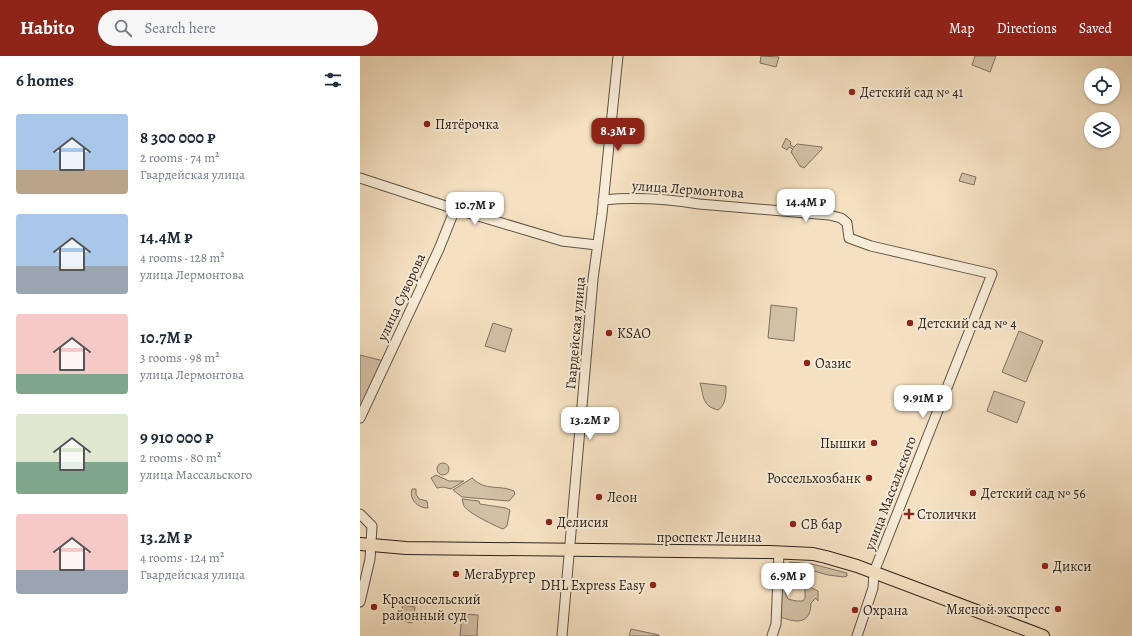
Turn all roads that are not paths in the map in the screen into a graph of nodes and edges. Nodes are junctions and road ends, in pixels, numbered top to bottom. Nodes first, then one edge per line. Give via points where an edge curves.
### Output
1 (618, 56) edge
2 (360, 178) edge
3 (603, 200) junction
4 (455, 209) junction
5 (597, 244) junction
6 (992, 274) joint
7 (360, 418) edge
8 (360, 514) edge
9 (366, 545) edge
10 (570, 551) junction
11 (779, 553) junction
12 (874, 572) junction
13 (360, 602) edge
14 (562, 636) edge
15 (772, 636) edge
16 (856, 636) edge
17 (1043, 636) edge

1 - 3 street, Гвардейская улица
2 - 4 street
3 - 5 street, Гвардейская улица
3 - 6 street, улица Лермонтова via 626,198 679,201 829,215 841,218 847,223 849,238 871,246
4 - 5 street via 562,241
4 - 7 street, улица Суворова
5 - 10 street, Гвардейская улица
6 - 12 street, улица Массальского
8 - 9 street via 372,526
9 - 10 main road, проспект Ленина
9 - 13 street via 369,564
10 - 11 main road, проспект Ленина
10 - 14 street, Гвардейская улица
11 - 12 main road, проспект Ленина via 812,554
11 - 15 street via 776,624
12 - 16 street, улица Массальского via 873,588
12 - 17 main road, проспект Ленина

